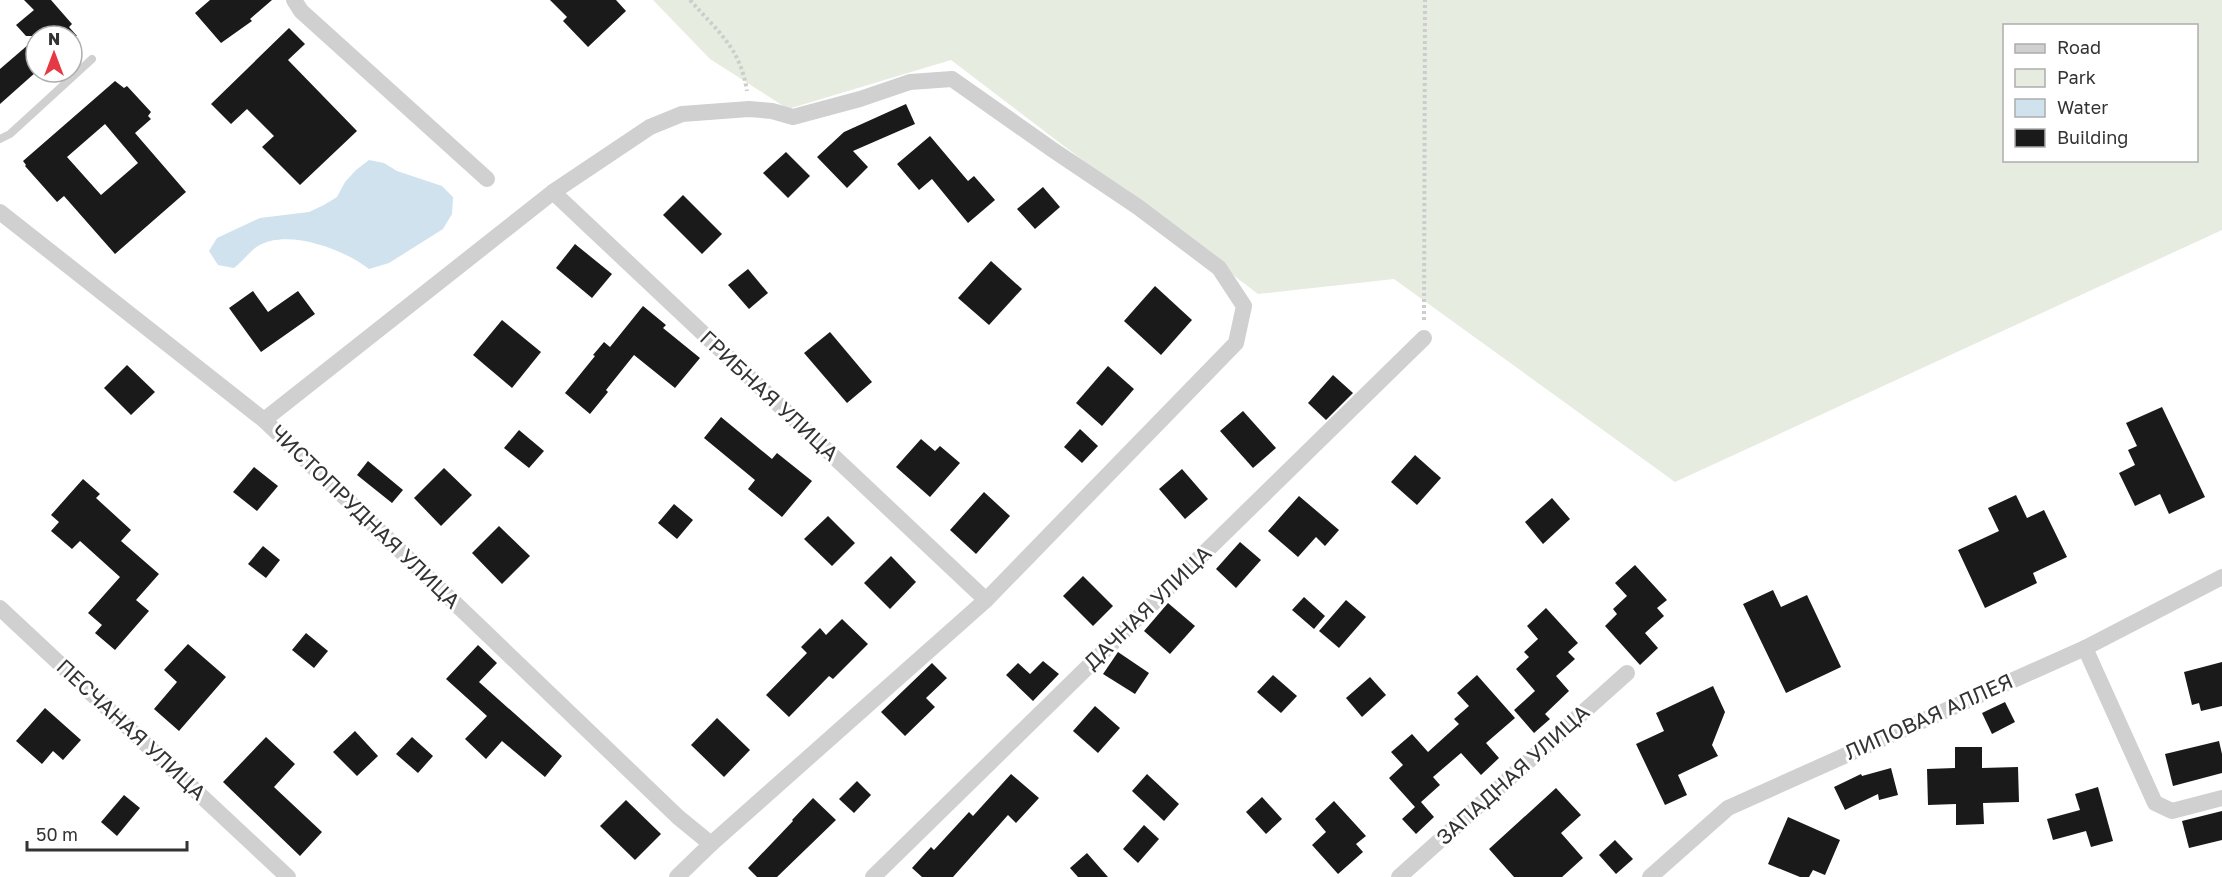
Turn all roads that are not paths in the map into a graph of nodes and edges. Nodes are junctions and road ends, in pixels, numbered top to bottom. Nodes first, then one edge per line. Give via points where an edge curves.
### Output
1 (294, 0) edge
2 (92, 59) dead end
3 (0, 139) edge
4 (487, 179) dead end
5 (552, 192) junction
6 (0, 212) edge
7 (1424, 338) road end
8 (264, 420) junction
9 (2222, 577) edge
10 (986, 600) junction
11 (0, 608) edge
12 (2085, 648) junction
13 (1628, 673) dead end
14 (2222, 798) edge
15 (711, 843) junction
16 (1657, 876) edge
17 (288, 877) edge
18 (677, 877) edge
19 (873, 877) edge
20 (1399, 877) edge

1 - 4 street via 301,11
2 - 3 lane
5 - 8 street
5 - 10 street, ГРИБНАЯ УЛИЦА
5 - 10 street via 650,127 682,114 749,109 793,117 910,82 952,80 1219,267 1244,306 1236,343
6 - 8 street, ЧИСТОПРУДНАЯ УЛИЦА
7 - 19 street, ДАЧНАЯ УЛИЦА
8 - 15 street, ЧИСТОПРУДНАЯ УЛИЦА via 678,817
9 - 12 street, ЛИПОВАЯ АЛЛЕЯ
10 - 15 street
11 - 17 street, ПЕСЧАНАЯ УЛИЦА
12 - 14 street via 2155,803 2172,811
12 - 16 street, ЛИПОВАЯ АЛЛЕЯ via 1728,808
13 - 20 street, ЗАПАДНАЯ УЛИЦА
15 - 18 street

